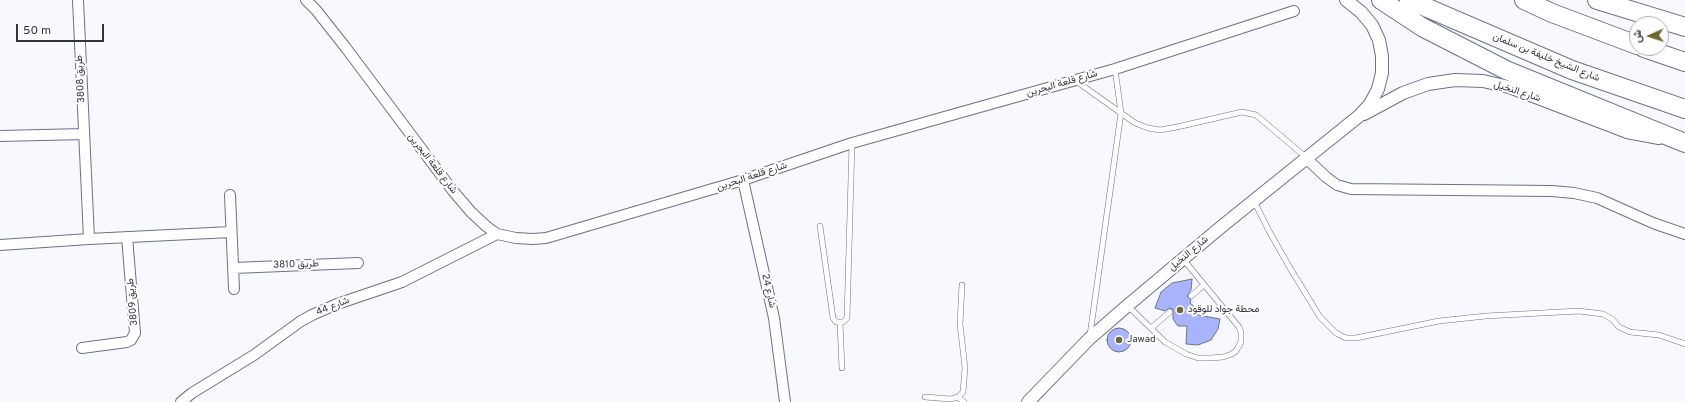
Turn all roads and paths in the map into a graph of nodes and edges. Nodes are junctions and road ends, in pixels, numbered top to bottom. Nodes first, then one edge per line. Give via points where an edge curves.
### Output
1 (78, 0) edge
2 (306, 0) edge
3 (1346, 0) edge
4 (1381, 0) edge
5 (1409, 0) edge
6 (1524, 0) edge
7 (1597, 0) edge
8 (1294, 11) dead end
9 (1685, 27) edge
10 (1629, 42) edge
11 (1667, 56) edge
12 (1685, 62) edge
13 (1115, 69) junction
14 (1075, 80) junction
15 (1685, 109) edge
16 (1121, 113) junction
17 (1359, 116) junction
18 (84, 134) junction
19 (0, 136) edge
20 (1681, 141) edge
21 (852, 143) junction
22 (1307, 159) junction
23 (743, 180) junction
24 (230, 195) dead end
25 (1254, 200) junction
26 (820, 226) dead end
27 (231, 232) junction
28 (497, 234) junction
29 (1685, 234) edge
30 (127, 237) junction
31 (89, 239) junction
32 (0, 245) edge
33 (1183, 259) junction
34 (358, 263) dead end
35 (233, 268) junction
36 (962, 285) dead end
37 (1204, 285) junction
38 (234, 289) dead end
39 (1191, 296) dead end
40 (1127, 306) junction
41 (1170, 312) dead end
42 (840, 323) junction
43 (1150, 328) junction
44 (1089, 339) junction
45 (1685, 344) edge
46 (82, 348) dead end
47 (842, 368) dead end
48 (926, 397) dead end
49 (958, 397) junction
50 (181, 402) edge
51 (785, 402) edge
52 (964, 402) edge
53 (1028, 402) edge

1 - 18 street, طريق 3808
2 - 28 street, شارع قلعة البحرين via 346,48 453,191
3 - 17 street, شارع النخيل via 1362,12 1372,25 1379,40 1382,56 1382,73 1378,89 1370,104
4 - 20 highway via 1422,27 1506,70
5 - 15 highway, شارع الشيخ خليفة بن سلمان via 1572,70
6 - 10 highway
7 - 9 highway
8 - 13 street, شارع قلعة البحرين
11 - 12 highway
13 - 14 street, شارع قلعة البحرين
13 - 16 lane
14 - 16 lane
14 - 21 street, شارع قلعة البحرين
16 - 22 lane via 1135,123 1160,130 1242,112 1256,115
16 - 44 lane
17 - 20 street, شارع النخيل via 1402,93 1428,84 1455,80 1483,81 1509,87 1627,132
17 - 22 street, شارع النخيل
18 - 19 street
18 - 31 street, طريق 3808
21 - 23 street, شارع قلعة البحرين
21 - 42 lane via 847,318
22 - 25 street, شارع النخيل
22 - 29 street via 1337,185 1350,189 1574,193 1606,202
23 - 28 street, شارع قلعة البحرين via 546,238
23 - 51 street, شارع 24 via 774,318
24 - 27 street
25 - 33 street, شارع النخيل
25 - 45 lane via 1269,231 1320,317 1336,333 1346,338 1470,317 1579,311 1603,314 1630,332 1659,335
26 - 42 lane via 833,318
27 - 30 street
27 - 35 street
28 - 50 street, شارع 44 via 402,282 312,315
30 - 31 street
30 - 46 street, طريق 3809 via 135,333 127,342
31 - 32 street
33 - 37 lane
33 - 40 street, شارع النخيل
34 - 35 street, طريق 3810
35 - 38 street
36 - 49 lane via 960,324 965,378 963,392
37 - 39 lane
37 - 43 lane via 1241,332 1241,342 1236,351 1223,358 1198,358 1165,342
40 - 43 lane
40 - 44 street, شارع النخيل
41 - 43 lane
42 - 47 lane
44 - 53 street, شارع النخيل
48 - 49 lane via 948,400
49 - 52 lane

